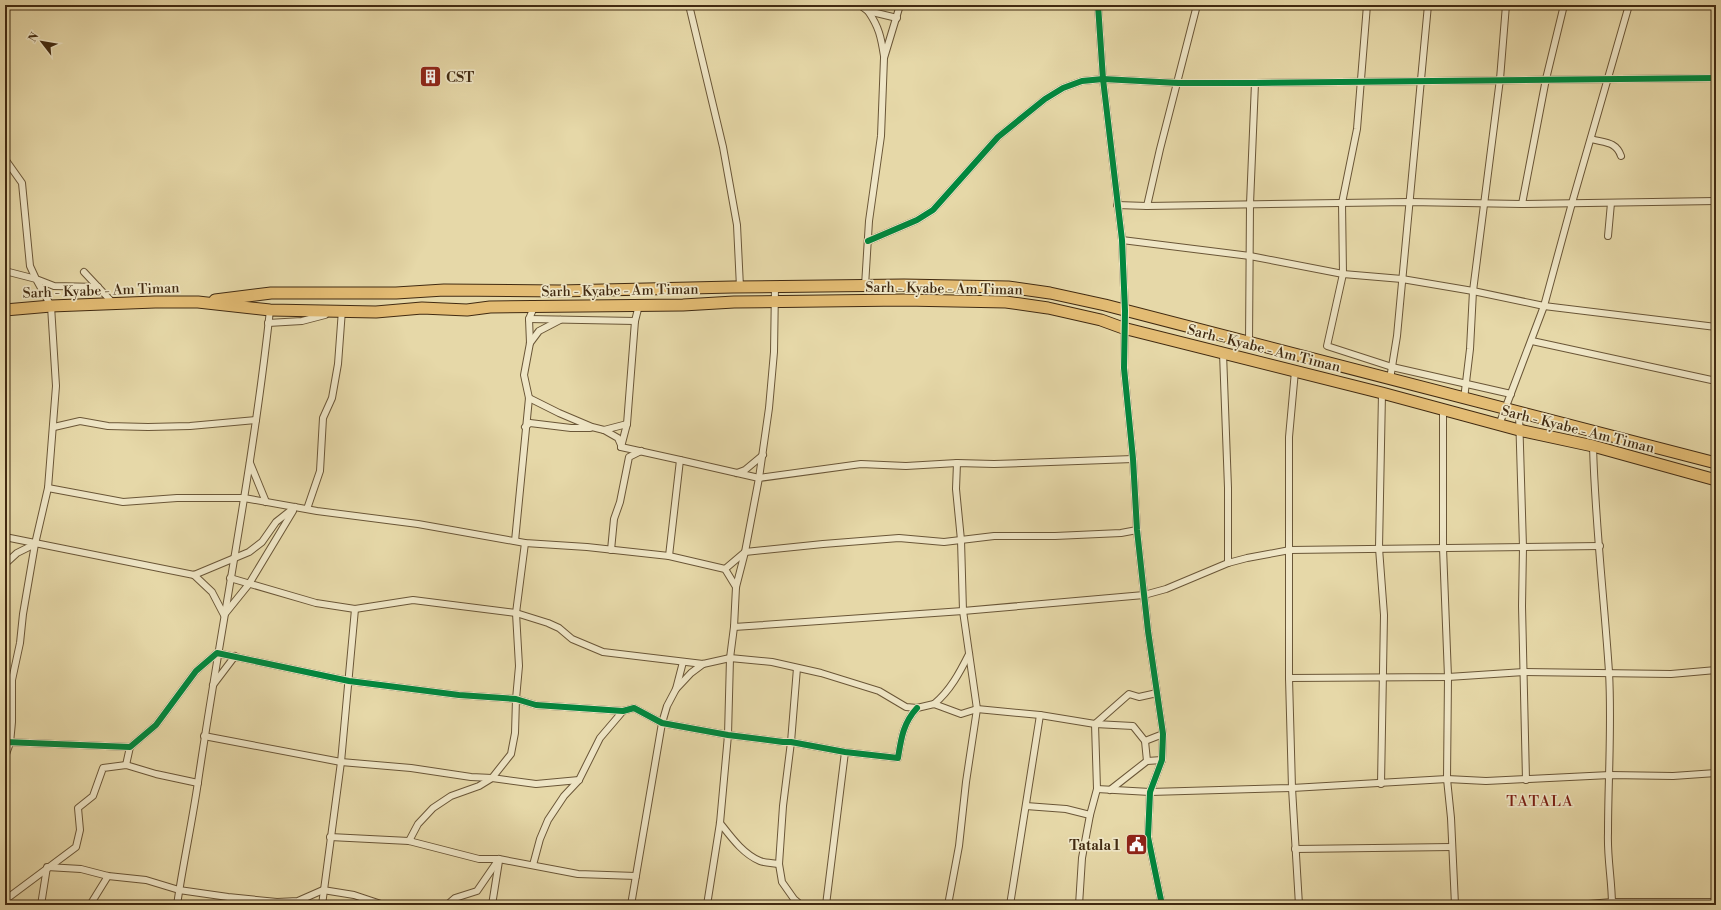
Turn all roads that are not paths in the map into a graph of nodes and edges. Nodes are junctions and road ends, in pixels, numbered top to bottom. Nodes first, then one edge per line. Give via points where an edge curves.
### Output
1 (689, 5) edge
2 (860, 5) edge
3 (900, 5) edge
4 (1098, 5) edge
5 (1197, 5) edge
6 (1367, 5) edge
7 (1428, 5) edge
8 (1506, 5) edge
9 (1564, 5) edge
10 (1630, 5) edge
11 (868, 11) junction
12 (897, 18) junction
13 (884, 58) junction
14 (1716, 78) edge
15 (1103, 79) junction
16 (1500, 79) junction
17 (1546, 79) junction
18 (1608, 79) junction
19 (1362, 81) junction
20 (1422, 81) junction
21 (1178, 83) junction
22 (1255, 83) junction
23 (1590, 139) junction
24 (1621, 156) dead end
25 (5, 158) edge
26 (1716, 201) edge
27 (1409, 202) junction
28 (1484, 202) junction
29 (1342, 203) junction
30 (1611, 203) junction
31 (1117, 204) junction
32 (1250, 204) junction
33 (1522, 204) junction
34 (1572, 204) junction
35 (1147, 206) junction
36 (1608, 236) dead end
37 (1122, 240) junction
38 (868, 241) junction
39 (1250, 256) junction
40 (5, 271) edge
41 (84, 272) dead end
42 (1343, 274) junction
43 (36, 278) junction
44 (1402, 279) junction
45 (775, 286) junction
46 (865, 286) junction
47 (98, 287) junction
48 (740, 287) junction
49 (1473, 291) junction
50 (198, 302) junction
51 (775, 302) junction
52 (113, 304) junction
53 (639, 305) junction
54 (51, 306) junction
55 (1544, 306) junction
56 (534, 307) junction
57 (5, 310) edge
58 (270, 310) junction
59 (342, 310) junction
60 (1124, 311) junction
61 (529, 319) junction
62 (560, 320) junction
63 (635, 321) junction
64 (268, 324) junction
65 (1716, 327) edge
66 (1123, 328) junction
67 (1532, 341) junction
68 (530, 343) junction
69 (1249, 344) junction
70 (1224, 353) junction
71 (1358, 356) junction
72 (1392, 367) junction
73 (1355, 370) junction
74 (1295, 371) junction
75 (1390, 379) junction
76 (1716, 382) edge
77 (1466, 384) junction
78 (1382, 393) junction
79 (1511, 394) junction
80 (529, 398) junction
81 (1464, 399) junction
82 (1505, 409) junction
83 (1443, 410) junction
84 (1519, 413) junction
85 (256, 420) junction
86 (627, 424) junction
87 (1499, 425) junction
88 (54, 427) junction
89 (525, 428) junction
90 (592, 428) junction
91 (604, 430) junction
92 (1519, 430) junction
93 (1593, 446) junction
94 (622, 447) junction
95 (641, 451) junction
96 (763, 455) junction
97 (1133, 458) junction
98 (680, 460) junction
99 (250, 462) junction
100 (957, 463) junction
101 (1716, 463) edge
102 (736, 473) junction
103 (759, 478) junction
104 (1716, 480) edge
105 (48, 488) junction
106 (244, 498) junction
107 (266, 502) junction
108 (295, 507) junction
109 (307, 510) junction
110 (1137, 530) junction
111 (5, 537) edge
112 (961, 540) junction
113 (515, 541) junction
114 (525, 543) junction
115 (34, 544) junction
116 (1600, 546) junction
117 (1523, 547) junction
118 (1379, 548) junction
119 (1443, 548) junction
120 (611, 550) junction
121 (1290, 550) junction
122 (745, 552) junction
123 (669, 556) junction
124 (234, 559) junction
125 (1228, 563) junction
126 (5, 564) edge
127 (725, 568) junction
128 (194, 575) junction
129 (230, 578) junction
130 (249, 584) junction
131 (736, 587) junction
132 (1144, 595) junction
133 (355, 609) junction
134 (963, 611) junction
135 (516, 613) junction
136 (224, 615) junction
137 (734, 628) junction
138 (217, 654) junction
139 (969, 654) junction
140 (235, 656) junction
141 (730, 658) junction
142 (683, 662) junction
143 (703, 664) junction
144 (797, 668) junction
145 (1716, 670) edge
146 (1524, 672) junction
147 (1609, 673) junction
148 (1383, 677) junction
149 (1448, 677) junction
150 (1289, 678) junction
151 (349, 681) junction
152 (212, 686) junction
153 (676, 689) junction
154 (1158, 693) junction
155 (516, 698) junction
156 (934, 704) junction
157 (906, 707) junction
158 (917, 708) junction
159 (978, 709) junction
160 (623, 711) junction
161 (1040, 715) junction
162 (909, 716) junction
163 (662, 723) junction
164 (1095, 724) junction
165 (1163, 734) junction
166 (728, 735) junction
167 (204, 736) junction
168 (1145, 741) junction
169 (8, 742) edge
170 (791, 742) junction
171 (130, 747) junction
172 (845, 752) junction
173 (5, 757) edge
174 (1162, 760) junction
175 (1146, 761) junction
176 (341, 762) junction
177 (126, 765) junction
178 (1716, 773) edge
179 (1610, 775) junction
180 (492, 778) junction
181 (579, 780) junction
182 (1447, 780) junction
183 (1526, 780) junction
184 (198, 783) junction
185 (1381, 784) junction
186 (1292, 788) junction
187 (1097, 789) junction
188 (1110, 790) junction
189 (1150, 792) junction
190 (1026, 806) junction
191 (1090, 815) junction
192 (720, 823) junction
193 (330, 837) junction
194 (409, 841) junction
195 (1452, 847) junction
196 (1296, 849) junction
197 (499, 859) junction
198 (779, 864) junction
199 (533, 865) junction
200 (47, 867) junction
201 (108, 876) junction
202 (636, 876) junction
203 (179, 890) junction
204 (323, 890) junction
205 (5, 900) edge
206 (1716, 902) edge
207 (1612, 903) edge
208 (1694, 903) edge
209 (42, 905) edge
210 (90, 905) edge
211 (178, 905) edge
212 (322, 905) edge
213 (384, 905) edge
214 (447, 905) edge
215 (492, 905) edge
216 (631, 905) edge
217 (707, 905) edge
218 (801, 905) edge
219 (826, 905) edge
220 (948, 905) edge
221 (1010, 905) edge
222 (1079, 905) edge
223 (1162, 905) edge
224 (1299, 905) edge
225 (1455, 905) edge
226 (1577, 905) edge

1 - 48 street via 737,225
2 - 11 street
3 - 12 street
4 - 15 street
5 - 21 street
6 - 19 street
7 - 20 street
8 - 16 street
9 - 17 street
10 - 18 street
11 - 12 street
11 - 13 street via 881,35
12 - 13 street
13 - 38 street via 881,136
14 - 18 street
15 - 21 street
15 - 31 street
15 - 38 street via 1082,81 1063,88 1045,99 998,137 933,210 917,220
16 - 17 street
16 - 20 street
16 - 28 street
17 - 18 street
17 - 33 street
18 - 23 street
19 - 20 street
19 - 22 street
19 - 29 street via 1357,129
20 - 27 street
21 - 22 street
21 - 35 street
22 - 32 street
23 - 24 street via 1614,145
23 - 34 street
25 - 43 street via 22,183 30,266
26 - 30 street
27 - 28 street
27 - 29 street
27 - 44 street
28 - 33 street
28 - 49 street
29 - 32 street
29 - 42 street
30 - 34 street
30 - 36 street
31 - 35 street
31 - 37 street
32 - 35 street
32 - 39 street
33 - 34 street
34 - 55 street
37 - 39 street
37 - 60 street
38 - 46 street
39 - 42 street
39 - 69 street
40 - 43 street
41 - 47 street
42 - 44 street
42 - 71 street via 1327,346
43 - 47 street via 54,286
43 - 54 street
44 - 49 street
44 - 72 street
45 - 46 highway, Sarh - Kyabe - Am Timan
45 - 48 highway, Sarh - Kyabe - Am Timan
45 - 51 street
46 - 60 highway, Sarh - Kyabe - Am Timan via 1008,287 1050,293
47 - 52 street
48 - 50 highway, Sarh - Kyabe - Am Timan via 560,291 444,290 396,293 271,292
49 - 55 street
49 - 77 street
50 - 52 highway, Sarh - Kyabe - Am Timan
50 - 58 highway, Sarh - Kyabe - Am Timan
51 - 53 highway, Sarh - Kyabe - Am Timan
51 - 66 highway, Sarh - Kyabe - Am Timan via 1006,302 1048,308 1101,320
51 - 96 street via 774,352
52 - 54 highway, Sarh - Kyabe - Am Timan
53 - 56 highway, Sarh - Kyabe - Am Timan
53 - 63 street
54 - 57 highway, Sarh - Kyabe - Am Timan
54 - 88 street via 56,386
55 - 65 street
55 - 67 street
56 - 59 highway, Sarh - Kyabe - Am Timan via 466,310 422,308 376,312
56 - 61 street
58 - 59 highway, Sarh - Kyabe - Am Timan
58 - 64 street
59 - 64 street via 302,321
59 - 109 street via 338,364 332,398 323,418 320,471
60 - 66 street
60 - 69 highway, Sarh - Kyabe - Am Timan
61 - 62 street
61 - 68 street
62 - 63 street
62 - 68 street via 539,331
63 - 86 street
64 - 85 street
66 - 70 highway, Sarh - Kyabe - Am Timan
66 - 97 street via 1124,368
67 - 76 street
67 - 79 street
68 - 80 street via 524,376
69 - 73 highway, Sarh - Kyabe - Am Timan
70 - 74 highway, Sarh - Kyabe - Am Timan
70 - 125 street
71 - 72 street
71 - 73 street
72 - 75 street
72 - 77 street
73 - 75 highway, Sarh - Kyabe - Am Timan
74 - 78 highway, Sarh - Kyabe - Am Timan
74 - 121 street via 1289,437
75 - 81 highway, Sarh - Kyabe - Am Timan
77 - 79 street
77 - 81 street
78 - 83 highway, Sarh - Kyabe - Am Timan
78 - 118 street
79 - 82 street
80 - 89 street
80 - 90 street
81 - 82 highway, Sarh - Kyabe - Am Timan
82 - 84 highway, Sarh - Kyabe - Am Timan
82 - 87 street
83 - 87 highway, Sarh - Kyabe - Am Timan
83 - 119 street
84 - 92 street
84 - 101 highway, Sarh - Kyabe - Am Timan
85 - 88 street via 148,427 108,426 80,421
85 - 99 street
86 - 91 street
86 - 94 street
87 - 92 highway, Sarh - Kyabe - Am Timan
88 - 105 street
89 - 90 street via 530,423
89 - 113 street
90 - 91 street
91 - 94 street via 618,438
92 - 93 highway, Sarh - Kyabe - Am Timan
92 - 117 street
93 - 104 highway, Sarh - Kyabe - Am Timan
93 - 116 street via 1594,493
94 - 95 street
95 - 98 street
95 - 120 street via 629,458 614,519
96 - 102 street via 745,470
96 - 103 street
97 - 100 street via 994,464
97 - 110 street
98 - 102 street
98 - 123 street
99 - 106 street
99 - 107 street
100 - 103 street via 906,466 861,464
100 - 112 street via 956,489
102 - 103 street
103 - 122 street
105 - 106 street via 123,502 177,498
105 - 115 street
106 - 107 street
106 - 124 street
107 - 108 street
108 - 109 street
108 - 124 street via 276,522 262,542
108 - 130 street
109 - 113 street via 418,524
110 - 112 street via 1055,536 994,536
110 - 132 street
111 - 115 street
112 - 122 street via 944,542 899,538
112 - 134 street
113 - 114 street
114 - 120 street
114 - 135 street
115 - 126 street
115 - 128 street via 88,552
115 - 169 street via 12,680 12,722
116 - 117 street
116 - 147 street
117 - 119 street
117 - 146 street
118 - 119 street
118 - 121 street
118 - 148 street via 1384,616
119 - 149 street
120 - 123 street
121 - 125 street
121 - 150 street
122 - 127 street
122 - 131 street
123 - 127 street
124 - 128 street
124 - 129 street
125 - 132 street via 1166,589
127 - 131 street
128 - 136 street via 212,592
129 - 130 street
129 - 136 street
130 - 133 street via 316,603
130 - 136 street
131 - 137 street
132 - 134 street
132 - 154 street
133 - 135 street via 413,600
133 - 151 street
134 - 137 street
134 - 139 street
135 - 142 street via 548,623 572,639 603,652
135 - 155 street via 519,666
136 - 138 street
137 - 141 street
138 - 140 street
138 - 152 street
138 - 171 street via 196,671 156,725
139 - 156 street via 957,678
139 - 159 street
140 - 151 street
140 - 152 street
141 - 143 street
141 - 144 street via 772,662
141 - 166 street
142 - 143 street
142 - 153 street
143 - 153 street
144 - 157 street via 879,691
144 - 170 street
145 - 147 street via 1671,674
146 - 147 street
146 - 149 street
146 - 183 street
147 - 179 street
148 - 149 street
148 - 150 street
148 - 185 street
149 - 182 street
150 - 186 street
151 - 155 street via 459,695
151 - 176 street
152 - 167 street
153 - 163 street
154 - 164 street via 1139,697 1129,694
154 - 165 street
155 - 160 street via 536,705
155 - 180 street via 515,733 511,754
156 - 158 street
156 - 159 street via 961,714
157 - 158 street
157 - 162 street
158 - 162 street
159 - 161 street
159 - 220 street
160 - 163 street via 634,708
160 - 181 street via 600,738
161 - 164 street
161 - 190 street
162 - 172 street via 903,730 898,758
163 - 166 street
163 - 202 street
164 - 168 street via 1133,726
164 - 187 street
165 - 168 street
165 - 174 street
166 - 170 street
166 - 192 street
167 - 176 street
167 - 184 street
168 - 175 street
169 - 171 street
169 - 173 street
170 - 172 street
170 - 198 street
171 - 177 street
172 - 219 street
174 - 175 street
174 - 189 street
175 - 188 street
176 - 180 street
176 - 193 street
177 - 184 street
177 - 200 street via 103,768 93,796 78,808 80,830 76,847
178 - 179 street via 1673,776
179 - 183 street
179 - 207 street via 1608,834
180 - 181 street via 536,784
180 - 194 street via 479,786 451,796 433,808 418,824
181 - 199 street via 564,796 548,820
182 - 183 street
182 - 185 street
182 - 195 street
184 - 203 street
185 - 186 street
186 - 189 street
186 - 196 street
187 - 188 street
187 - 191 street
188 - 189 street
189 - 223 street via 1148,837
190 - 191 street via 1066,809
190 - 221 street
191 - 222 street via 1082,858
192 - 198 street via 749,855 760,862
192 - 217 street
193 - 194 street
193 - 204 street
194 - 197 street via 479,859
195 - 196 street
195 - 225 street
196 - 224 street
197 - 199 street
197 - 214 street via 476,892 455,898
197 - 215 street
198 - 218 street via 782,882
199 - 202 street via 578,874
200 - 201 street via 81,869
200 - 205 street
200 - 209 street
201 - 203 street via 146,880
201 - 210 street
202 - 216 street
203 - 204 street via 277,902 298,901
203 - 211 street
204 - 212 street
204 - 213 street via 354,895
206 - 208 street
207 - 208 street
207 - 226 street

